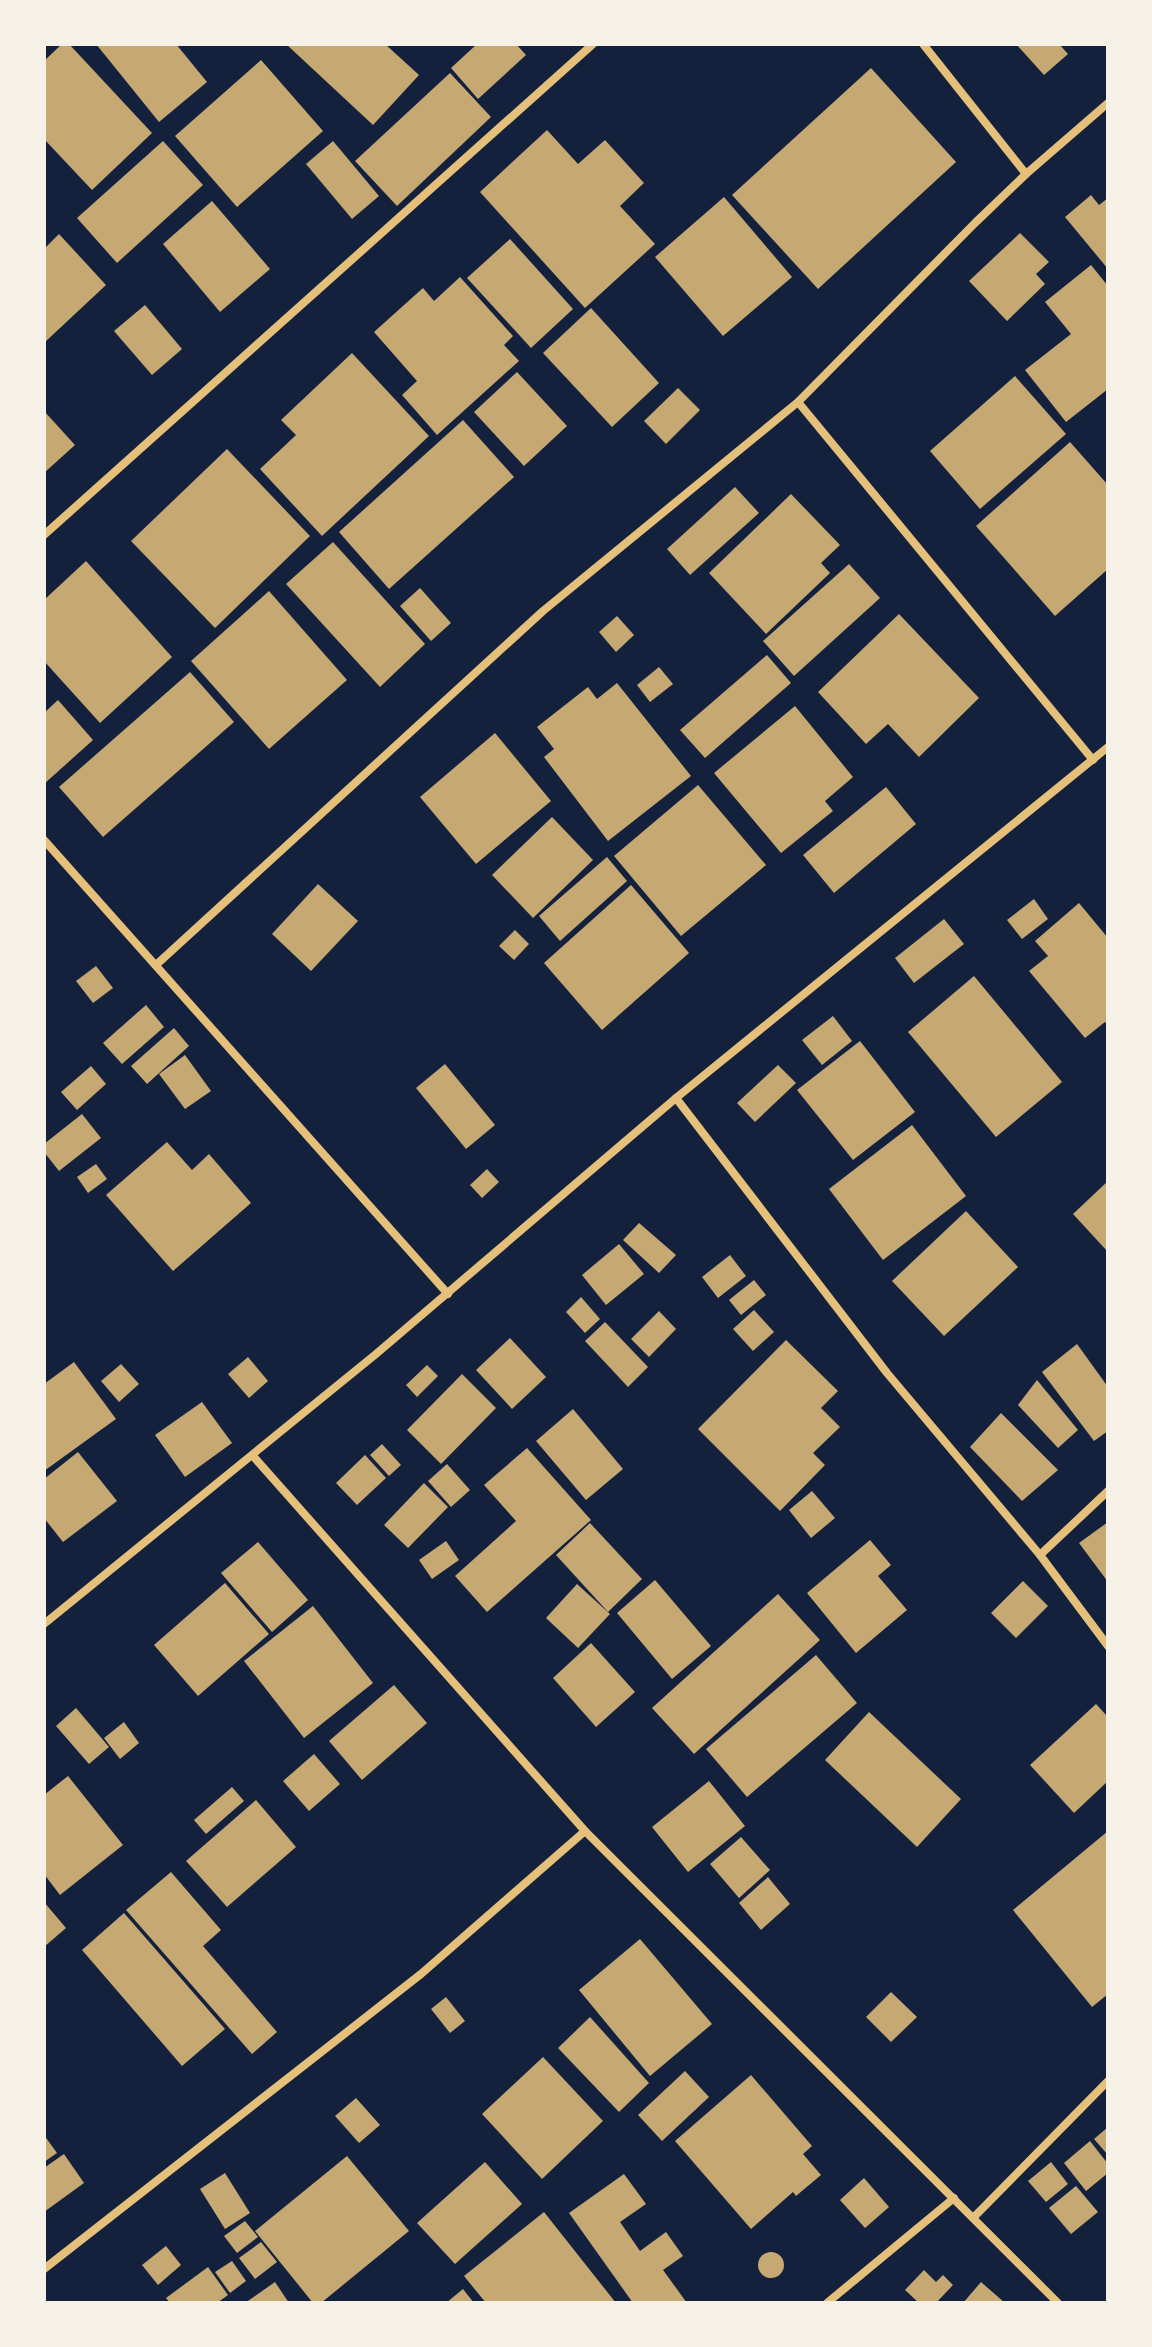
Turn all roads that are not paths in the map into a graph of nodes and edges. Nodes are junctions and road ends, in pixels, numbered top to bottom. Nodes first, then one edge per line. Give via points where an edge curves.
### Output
1 (593, 44) edge
2 (923, 44) edge
3 (1108, 103) edge
4 (1026, 174) junction
5 (798, 402) junction
6 (44, 535) edge
7 (1108, 747) edge
8 (1093, 760) junction
9 (45, 844) edge
10 (156, 965) junction
11 (676, 1098) junction
12 (448, 1294) junction
13 (253, 1456) junction
14 (1108, 1491) edge
15 (1040, 1555) junction
16 (44, 1624) edge
17 (1108, 1646) edge
18 (585, 1831) junction
19 (1108, 2081) edge
20 (954, 2198) junction
21 (974, 2217) junction
22 (44, 2269) edge
23 (827, 2303) edge
24 (1058, 2303) edge

1 - 6 street
2 - 4 street
3 - 4 street
4 - 5 street
5 - 8 street
5 - 10 street via 543,611
7 - 8 street
8 - 11 street
9 - 10 street
10 - 12 street
11 - 12 street
11 - 15 street via 887,1373
12 - 13 street
13 - 16 street
13 - 18 street
14 - 15 street
15 - 17 street
18 - 20 street
18 - 22 street via 421,1974
19 - 21 street
20 - 21 street
20 - 23 street
21 - 24 street

